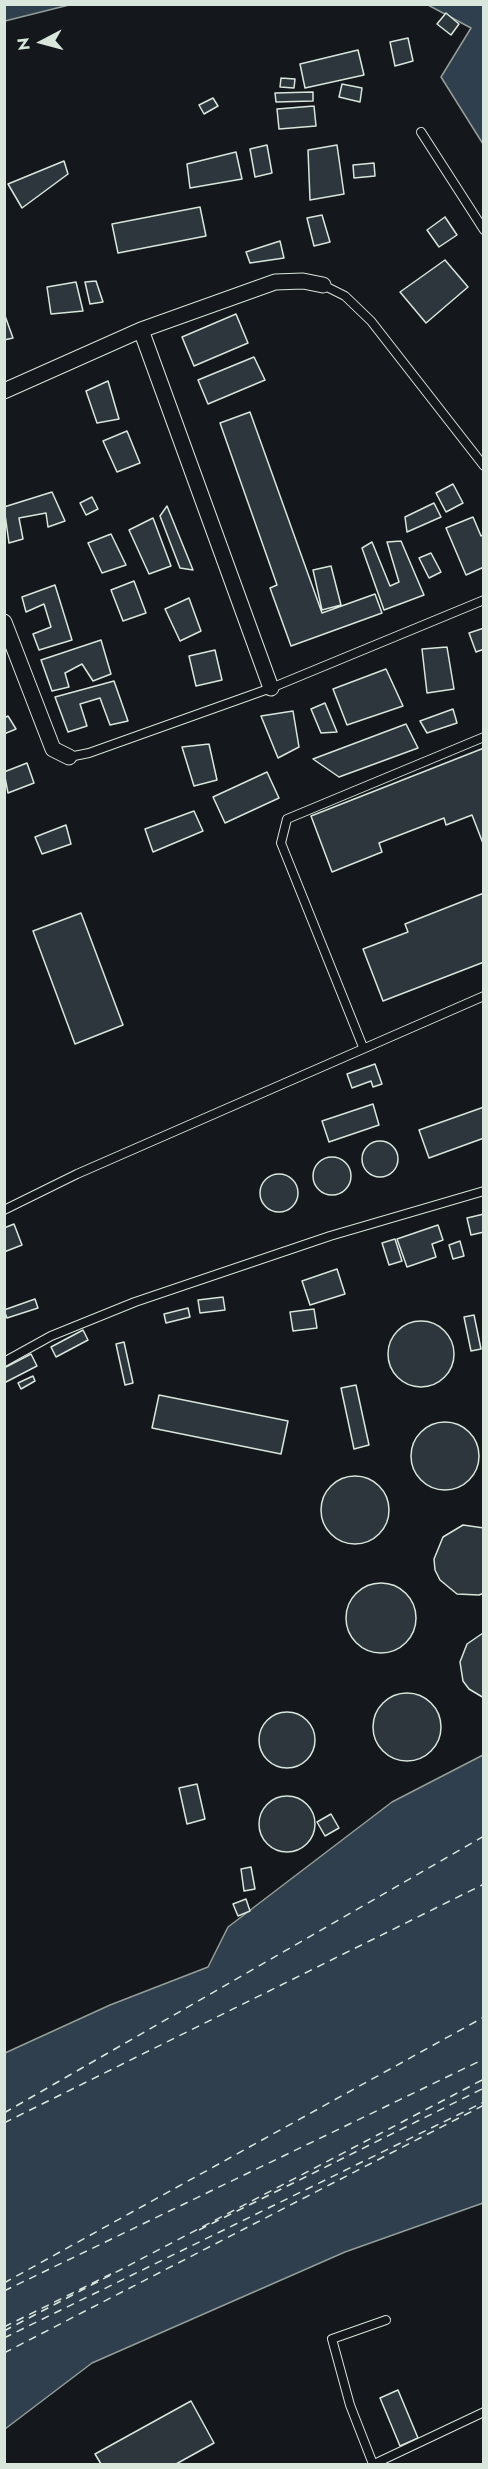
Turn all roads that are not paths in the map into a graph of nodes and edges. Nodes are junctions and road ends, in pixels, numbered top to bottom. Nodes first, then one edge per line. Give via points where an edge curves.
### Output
1 (421, 132) dead end
2 (483, 230) edge
3 (323, 285) joint
4 (141, 330) junction
5 (4, 391) edge
6 (483, 466) edge
7 (483, 600) edge
8 (4, 621) edge
9 (271, 688) junction
10 (483, 737) edge
11 (69, 757) joint
12 (483, 996) edge
13 (363, 1047) junction
14 (483, 1191) edge
15 (4, 1210) edge
16 (4, 1362) edge
17 (386, 2320) dead end
18 (483, 2412) edge
19 (374, 2464) edge

1 - 2 lane
3 - 4 street via 275,282
3 - 6 lane via 345,296 371,321
4 - 5 street
4 - 9 street
7 - 9 lane
8 - 11 street via 53,749
9 - 11 lane
10 - 13 lane via 287,819 282,830 281,843
12 - 13 lane
13 - 15 lane
14 - 16 lane via 330,1236 135,1302 51,1336
17 - 19 lane via 332,2339 350,2405
18 - 19 lane

